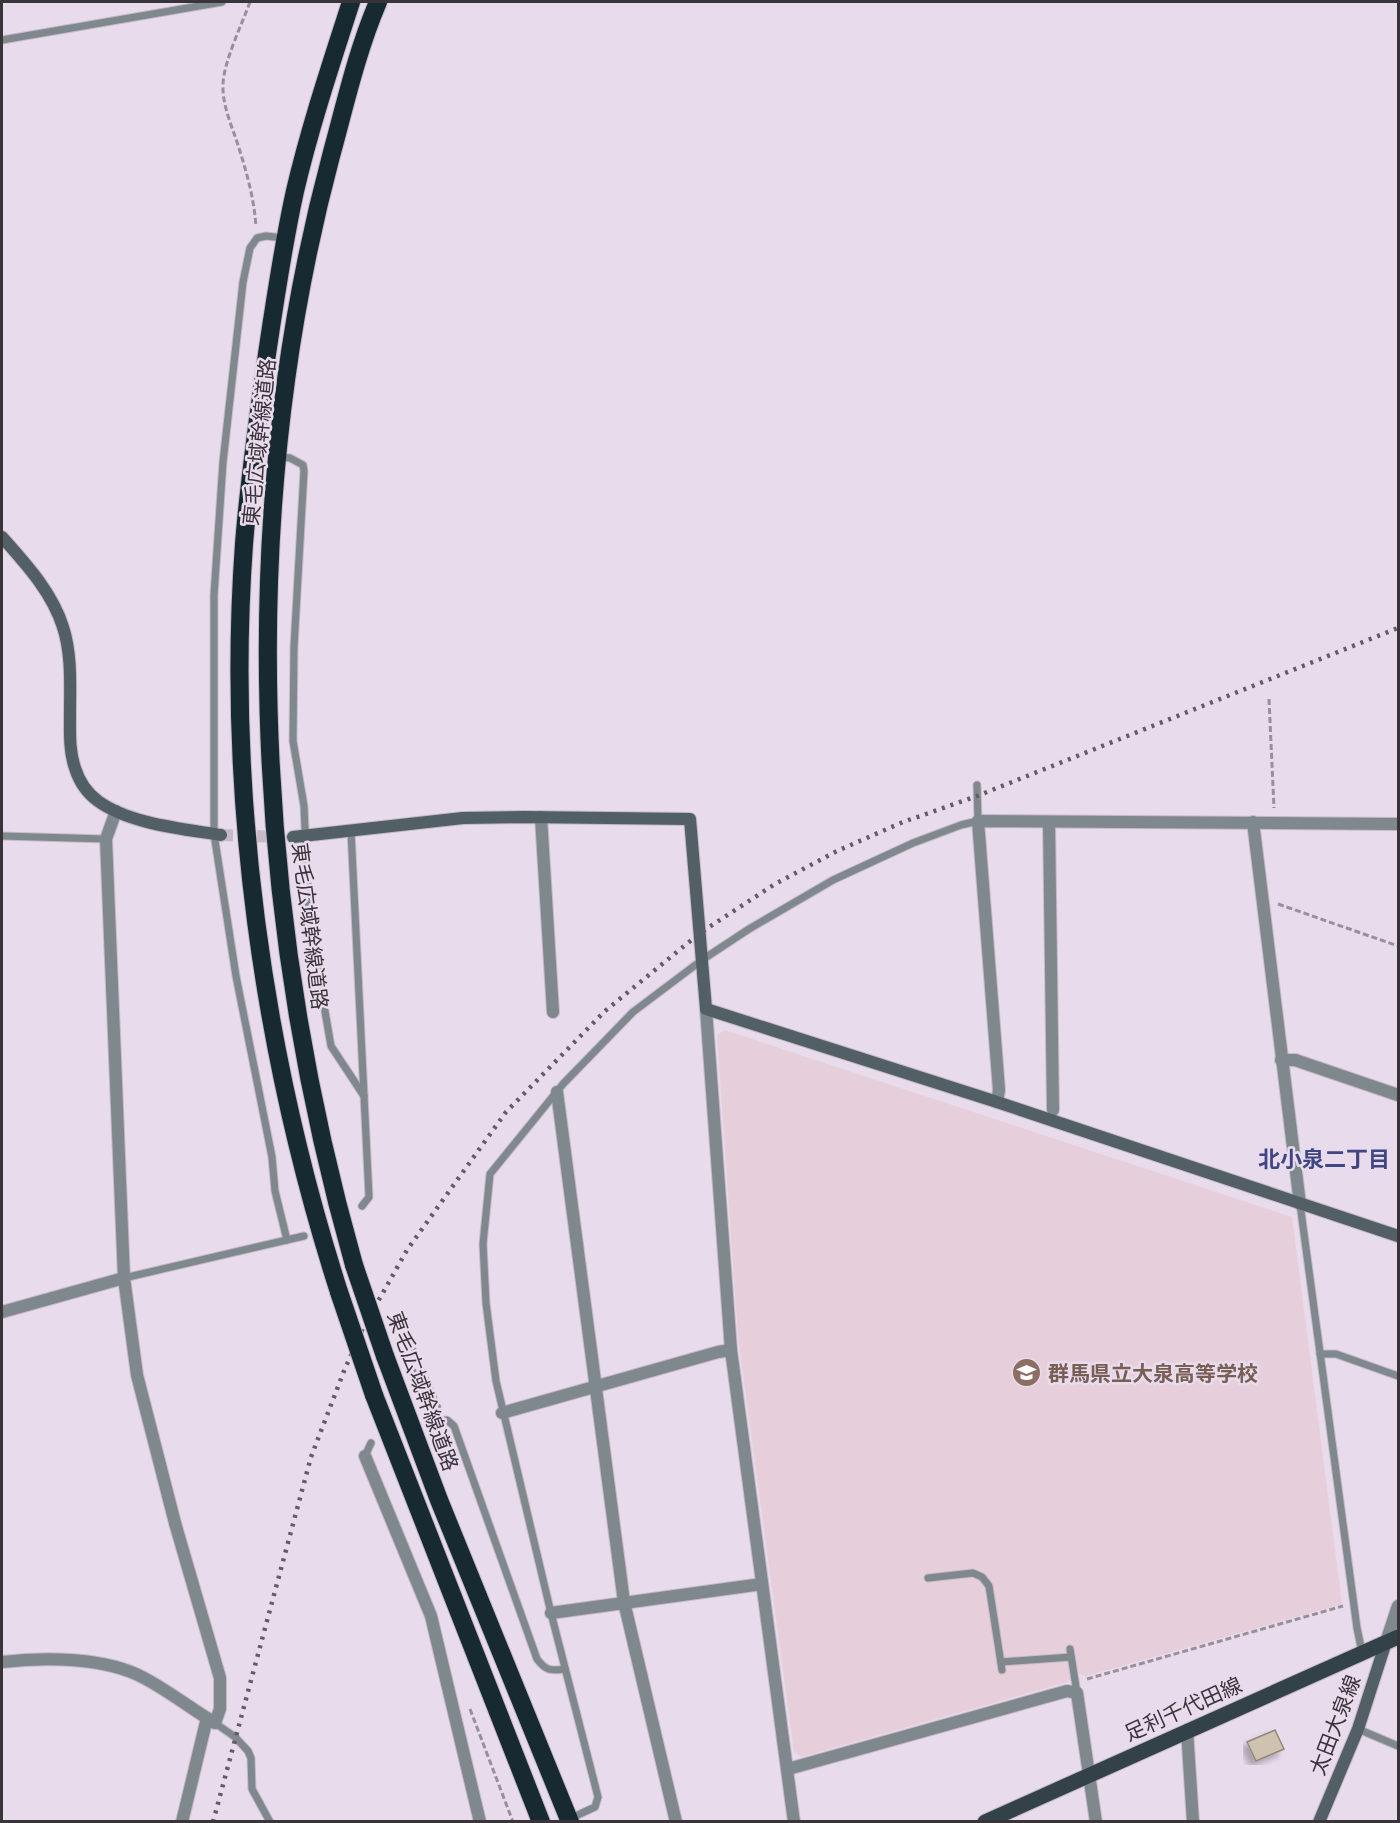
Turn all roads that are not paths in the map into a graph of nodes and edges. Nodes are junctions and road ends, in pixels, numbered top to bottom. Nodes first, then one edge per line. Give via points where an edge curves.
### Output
1 (222, 2) edge
2 (351, 2) edge
3 (378, 2) edge
4 (2, 40) edge
5 (286, 239) junction
6 (276, 456) junction
7 (2, 537) edge
8 (977, 785) dead end
9 (116, 811) junction
10 (541, 817) junction
11 (978, 821) junction
12 (1049, 822) junction
13 (1253, 822) junction
14 (1398, 824) edge
15 (351, 831) junction
16 (217, 834) junction
17 (2, 836) edge
18 (300, 836) junction
19 (106, 839) junction
20 (702, 960) junction
21 (706, 1009) junction
22 (553, 1012) dead end
23 (1281, 1060) junction
24 (556, 1092) junction
25 (1398, 1095) edge
26 (364, 1096) junction
27 (998, 1102) junction
28 (1053, 1110) dead end
29 (1300, 1204) junction
30 (362, 1206) dead end
31 (304, 1236) dead end
32 (1398, 1236) edge
33 (287, 1240) junction
34 (124, 1278) junction
35 (2, 1311) edge
36 (731, 1350) junction
37 (1320, 1354) junction
38 (1398, 1376) edge
39 (596, 1386) junction
40 (502, 1413) junction
41 (430, 1422) dead end
42 (371, 1443) dead end
43 (365, 1456) joint
44 (928, 1578) dead end
45 (762, 1584) junction
46 (624, 1602) junction
47 (1398, 1605) edge
48 (551, 1613) junction
49 (1392, 1639) edge
50 (1362, 1652) junction
51 (2, 1662) edge
52 (1001, 1662) junction
53 (565, 1668) junction
54 (1002, 1670) dead end
55 (1077, 1687) junction
56 (211, 1720) junction
57 (1358, 1729) junction
58 (1187, 1730) junction
59 (1398, 1746) edge
60 (788, 1769) junction
61 (1089, 1773) junction
62 (569, 1820) edge
63 (182, 1821) edge
64 (270, 1821) edge
65 (480, 1821) edge
66 (541, 1821) edge
67 (676, 1821) edge
68 (794, 1821) edge
69 (985, 1821) edge
70 (1096, 1821) edge
71 (1193, 1821) edge
72 (1319, 1821) edge

1 - 4 lane
2 - 5 highway, 東毛広域幹線道路 via 295,190
3 - 6 highway, 東毛広域幹線道路 via 348,94 316,215 298,300
5 - 16 lane via 256,238 243,282 223,462 214,595
5 - 66 highway, 東毛広域幹線道路, bridge via 252,455 244,547 240,698 246,825 262,963 289,1108 339,1292 374,1395
6 - 18 lane via 290,458 303,465 304,471 294,647 293,741 304,806
6 - 62 highway, 東毛広域幹線道路, bridge via 269,638 272,804 285,925 305,1053 354,1265 439,1500
7 - 9 street via 28,566 56,608 70,659 70,744 74,768 84,788
8 - 11 lane
9 - 16 street via 148,822
9 - 19 street
10 - 15 street via 463,818
10 - 20 street via 690,819
10 - 22 street
11 - 12 street
11 - 20 lane via 913,843 832,880
11 - 27 street
12 - 13 street
12 - 28 street
13 - 14 street
13 - 23 street
15 - 18 street
15 - 26 lane
16 - 33 lane via 236,976
17 - 19 lane
18 - 26 lane via 309,919 331,1046
19 - 34 street
20 - 21 street
20 - 24 lane via 633,1012
21 - 27 street
21 - 36 street
23 - 25 street via 1295,1060
23 - 29 street
24 - 39 street
24 - 40 lane via 488,1179 483,1244 486,1303
26 - 30 lane via 369,1197
27 - 29 street
29 - 32 street
29 - 37 lane
31 - 33 lane
33 - 34 lane
34 - 35 street
34 - 56 street via 137,1375 220,1678 220,1709
36 - 39 street
36 - 45 street
37 - 38 lane via 1336,1354
37 - 50 lane
39 - 40 street
39 - 46 street
40 - 48 lane
41 - 53 lane via 447,1420 454,1426 537,1659 550,1671
42 - 43 lane
43 - 65 street via 431,1616
44 - 52 lane via 973,1573 982,1577 989,1586
45 - 46 street
45 - 60 street
46 - 48 street
46 - 67 street
47 - 49 street
48 - 53 lane
49 - 50 main road, 足利千代田線
49 - 57 street, 太田大泉線
50 - 58 main road, 足利千代田線
51 - 56 street via 25,1659 108,1665 143,1677
52 - 54 lane
52 - 55 lane via 1070,1653
53 - 62 lane via 598,1797 595,1807
55 - 60 street
55 - 61 street
56 - 63 street
56 - 64 lane via 248,1750 252,1789
57 - 59 lane
57 - 72 street, 太田大泉線
58 - 61 main road, 足利千代田線
58 - 71 street
60 - 68 street
61 - 69 main road, 足利千代田線
61 - 70 street

